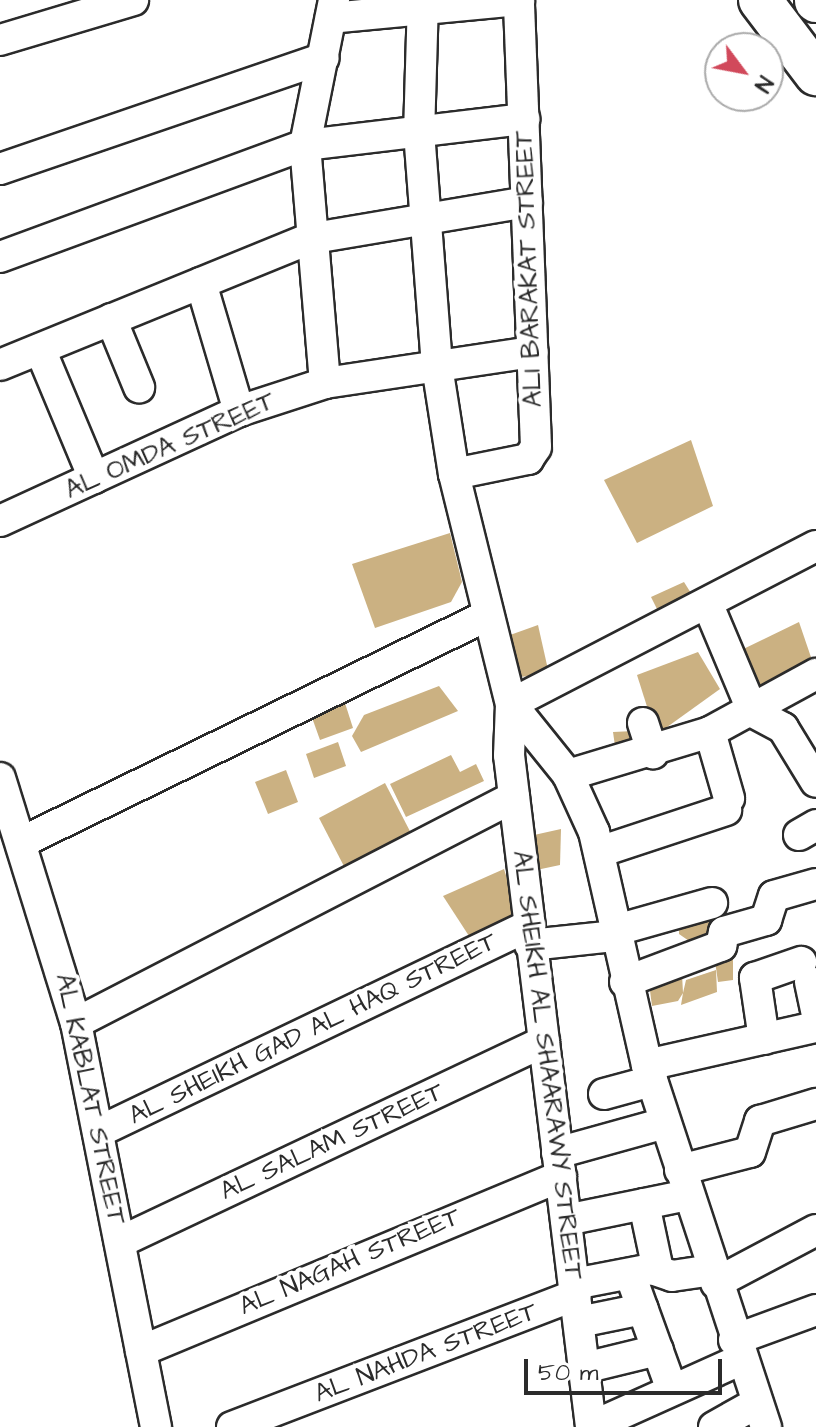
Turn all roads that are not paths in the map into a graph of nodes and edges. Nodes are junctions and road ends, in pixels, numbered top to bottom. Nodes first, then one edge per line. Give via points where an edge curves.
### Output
1 (133, 0) edge
2 (519, 0) edge
3 (760, 0) edge
4 (423, 5) edge
5 (332, 9) edge
6 (0, 40) edge
7 (324, 58) junction
8 (816, 74) edge
9 (524, 119) junction
10 (419, 132) junction
11 (305, 145) junction
12 (0, 169) edge
13 (527, 202) junction
14 (423, 220) junction
15 (308, 239) junction
16 (0, 257) edge
17 (201, 283) junction
18 (111, 319) junction
19 (40, 349) junction
20 (533, 352) junction
21 (0, 365) edge
22 (437, 366) junction
23 (325, 383) junction
24 (139, 387) dead end
25 (239, 411) junction
26 (454, 474) junction
27 (94, 478) junction
28 (0, 521) edge
29 (816, 546) edge
30 (708, 605) junction
31 (486, 616) junction
32 (816, 674) edge
33 (511, 704) junction
34 (753, 712) junction
35 (643, 723) dead end
36 (710, 732) junction
37 (653, 753) junction
38 (568, 775) junction
39 (0, 778) edge
40 (816, 782) edge
41 (514, 797) junction
42 (22, 842) junction
43 (599, 852) junction
44 (816, 884) edge
45 (712, 903) dead end
46 (614, 933) junction
47 (529, 935) junction
48 (625, 982) junction
49 (809, 985) edge
50 (76, 1023) junction
51 (816, 1027) edge
52 (764, 1039) junction
53 (544, 1042) junction
54 (650, 1073) junction
55 (604, 1094) dead end
56 (816, 1104) edge
57 (665, 1123) junction
58 (98, 1132) junction
59 (559, 1165) junction
60 (684, 1183) junction
61 (644, 1204) junction
62 (566, 1220) junction
63 (816, 1230) edge
64 (120, 1242) junction
65 (644, 1272) junction
66 (714, 1276) junction
67 (576, 1300) junction
68 (643, 1309) junction
69 (816, 1310) edge
70 (658, 1350) junction
71 (737, 1350) junction
72 (141, 1351) junction
73 (584, 1368) junction
74 (672, 1390) junction
75 (761, 1415) edge
76 (156, 1427) edge
77 (232, 1427) edge
78 (591, 1427) edge
79 (714, 1427) edge

1 - 6 street
2 - 4 street
2 - 9 street, ALI BARAKAT STREET
3 - 8 main road
4 - 5 street
4 - 10 street
5 - 7 street
7 - 11 street
7 - 12 street
9 - 10 street
9 - 13 street, ALI BARAKAT STREET
10 - 11 street
10 - 14 street
11 - 15 street
11 - 16 street
13 - 14 street
13 - 20 street, ALI BARAKAT STREET
14 - 15 street
14 - 22 street
15 - 17 street
15 - 23 street
17 - 18 street
17 - 25 street
18 - 19 street
18 - 24 street
19 - 21 street
19 - 27 street
20 - 22 street, AL OMDA STREET
20 - 26 street, ALI BARAKAT STREET via 534,454
22 - 23 street, AL OMDA STREET
22 - 26 street
23 - 25 street, AL OMDA STREET
25 - 27 street, AL OMDA STREET
26 - 31 street
27 - 28 street, AL OMDA STREET
29 - 30 street
30 - 33 street
30 - 34 street
31 - 33 street
31 - 42 street
32 - 34 street
33 - 38 street
33 - 41 street, AL SHEIKH AL SHAARAWY STREET
34 - 36 street
34 - 40 street via 783,728
35 - 37 street
36 - 37 street
36 - 43 street via 728,804
37 - 38 street
38 - 43 street
39 - 42 street, AL KABLAT STREET
41 - 47 street, AL SHEIKH AL SHAARAWY STREET
41 - 50 street
42 - 50 street, AL KABLAT STREET
43 - 46 street
44 - 48 street via 774,896 766,920 724,932 721,946
45 - 46 street, AL SHEIKH GAD AL HAQ STREET
46 - 47 street, AL SHEIKH GAD AL HAQ STREET
46 - 48 street
47 - 53 street, AL SHEIKH AL SHAARAWY STREET
47 - 58 street, AL SHEIKH GAD AL HAQ STREET
48 - 54 street
49 - 52 street via 755,978
50 - 58 street, AL KABLAT STREET
51 - 52 street
52 - 54 street
53 - 59 street, AL SHEIKH AL SHAARAWY STREET
53 - 64 street, AL SALAM STREET
54 - 55 street
54 - 57 street
56 - 60 street via 760,1121 750,1152
57 - 59 street, AL NAGAH STREET
57 - 60 street
58 - 64 street, AL KABLAT STREET
59 - 62 street, AL SHEIKH AL SHAARAWY STREET
59 - 72 street, AL NAGAH STREET
60 - 61 street
60 - 66 street
61 - 62 street
61 - 65 street
62 - 67 street, AL SHEIKH AL SHAARAWY STREET
63 - 66 street
64 - 72 street, AL KABLAT STREET
65 - 66 street
65 - 67 street
65 - 68 street
66 - 71 street
67 - 68 street
67 - 73 street, AL SHEIKH AL SHAARAWY STREET
67 - 77 street, AL NAHDA STREET
68 - 70 street
69 - 71 street
70 - 73 street
70 - 74 street
71 - 74 street
71 - 75 street
72 - 76 street, AL KABLAT STREET
73 - 78 street, AL SHEIKH AL SHAARAWY STREET
74 - 78 street
75 - 79 street

